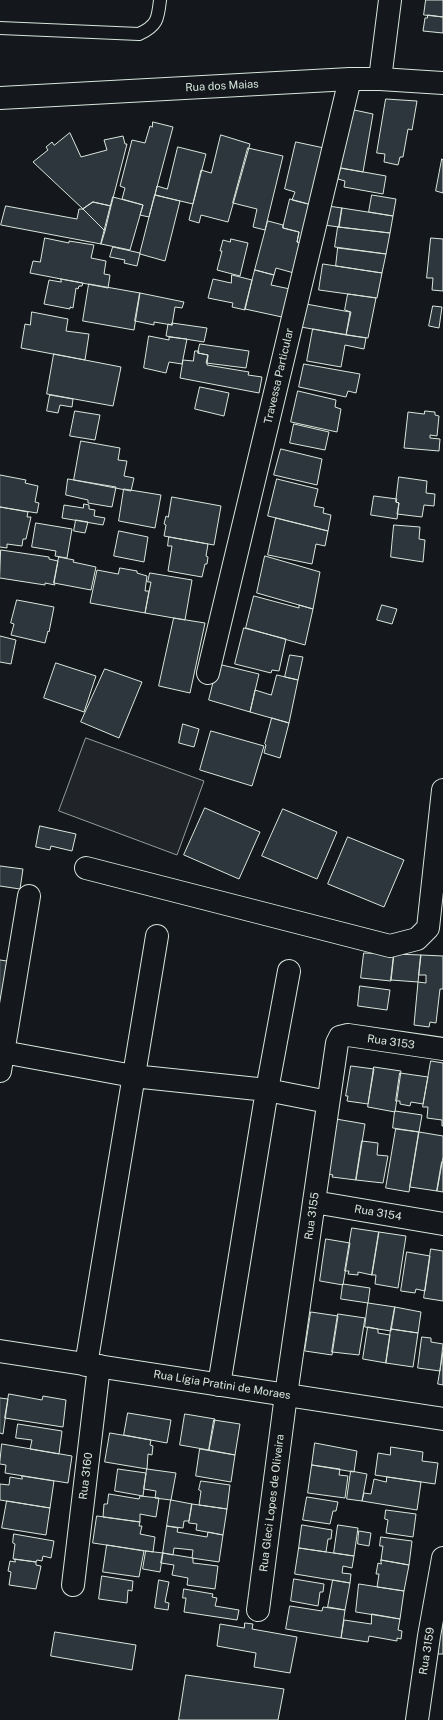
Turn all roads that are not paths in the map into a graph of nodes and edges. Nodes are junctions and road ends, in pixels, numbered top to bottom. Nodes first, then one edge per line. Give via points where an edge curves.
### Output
1 (160, 0) edge
2 (390, 0) edge
3 (0, 28) edge
4 (350, 79) junction
5 (380, 79) junction
6 (443, 83) edge
7 (0, 98) edge
8 (208, 673) dead end
9 (443, 790) edge
10 (86, 868) dead end
11 (29, 896) dead end
12 (157, 936) dead end
13 (289, 971) dead end
14 (340, 1037) joint
15 (443, 1049) edge
16 (2, 1062) edge
17 (133, 1076) junction
18 (266, 1090) junction
19 (328, 1102) junction
20 (314, 1202) junction
21 (443, 1224) edge
22 (0, 1352) edge
23 (93, 1365) junction
24 (219, 1385) junction
25 (286, 1395) junction
26 (443, 1419) edge
27 (443, 1558) edge
28 (73, 1585) dead end
29 (258, 1610) dead end
30 (417, 1720) edge

1 - 3 lane via 159,16 150,29 139,34
2 - 5 street
4 - 5 street, Rua dos Maias
4 - 7 street, Rua dos Maias
4 - 8 street, Travessa Particular
5 - 6 street, Rua dos Maias
9 - 10 street via 428,928 417,939 390,946
11 - 16 street
12 - 17 street, Rua 3160
13 - 18 street
14 - 15 street, Rua 3153 via 348,1035
14 - 19 street, Rua 3155 via 336,1043
16 - 17 street
17 - 18 street
17 - 23 street, Rua 3160
18 - 19 street
18 - 24 street
19 - 20 street, Rua 3155
20 - 21 street, Rua 3154
20 - 25 street, Rua 3155
22 - 23 street, Rua Lígia Pratini de Moraes
23 - 24 street, Rua Lígia Pratini de Moraes
23 - 28 street, Rua 3160
24 - 25 street, Rua Lígia Pratini de Moraes
25 - 26 street, Rua Lígia Pratini de Moraes
25 - 29 street, Rua Gleci Lopes de Oliveira
27 - 30 street, Rua 3159

